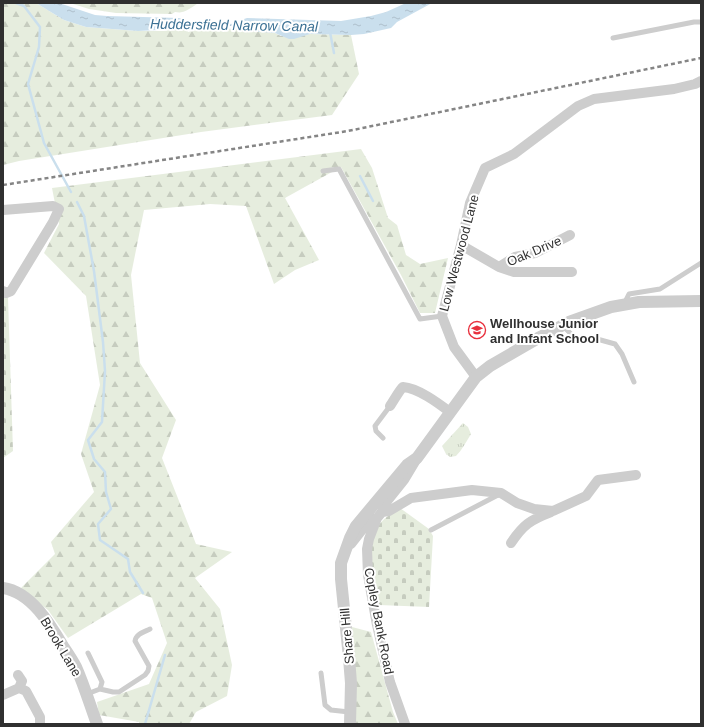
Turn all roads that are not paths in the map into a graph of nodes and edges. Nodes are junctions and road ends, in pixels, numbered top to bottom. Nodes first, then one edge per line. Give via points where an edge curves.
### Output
1 (701, 22) edge
2 (613, 38) dead end
3 (701, 82) edge
4 (324, 171) dead end
5 (3, 210) edge
6 (570, 236) dead end
7 (461, 245) junction
8 (701, 263) edge
9 (499, 267) junction
10 (572, 272) dead end
11 (3, 292) edge
12 (701, 301) edge
13 (624, 304) junction
14 (442, 316) junction
15 (562, 325) junction
16 (476, 377) junction
17 (634, 382) dead end
18 (390, 406) joint
19 (450, 412) junction
20 (383, 438) dead end
21 (417, 458) junction
22 (636, 475) dead end
23 (501, 493) junction
24 (553, 511) junction
25 (379, 515) junction
26 (431, 530) dead end
27 (511, 543) dead end
28 (346, 550) junction
29 (3, 588) edge
30 (150, 629) dead end
31 (88, 652) dead end
32 (321, 673) dead end
33 (18, 675) dead end
34 (20, 688) junction
35 (100, 689) junction
36 (86, 694) junction
37 (3, 695) edge
38 (350, 712) junction
39 (40, 724) edge
40 (98, 724) edge
41 (350, 724) edge
42 (405, 724) edge

1 - 2 lane
3 - 7 street, Low Westwood Lane via 674,89 594,99 578,106 514,154 485,168 470,203
4 - 14 lane via 339,169 420,319
5 - 11 street via 52,206 59,208 11,291
6 - 9 street, Oak Drive via 535,253 515,257
7 - 9 street, Oak Drive
7 - 14 street, Low Westwood Lane
8 - 13 lane via 660,290 628,294
9 - 10 street, Oak Drive via 514,272
12 - 13 street, Share Hill
13 - 15 street, Share Hill
14 - 16 street, Low Westwood Lane via 454,347
15 - 16 street, Share Hill via 490,366
15 - 17 lane via 577,340 597,338 615,344
16 - 19 street, Share Hill
18 - 19 street via 403,387 431,399
18 - 20 lane via 376,426 376,431
19 - 21 street, Share Hill
21 - 25 street, Copley Bank Road
21 - 28 street, Share Hill via 407,465 356,526
22 - 24 street via 598,480 586,496
23 - 24 street via 517,503 534,509
23 - 25 street via 472,490 411,498
23 - 26 lane
24 - 27 street via 535,518 520,530
25 - 28 street, Copley Bank Road via 369,521
25 - 42 street, Copley Bank Road via 367,549 368,575 390,682
28 - 38 street, Share Hill via 341,563 341,579 350,658
29 - 36 street, Brook Lane via 22,596 48,620 76,666
30 - 35 lane via 138,635 135,641 149,666 145,675 119,692
31 - 35 lane via 102,682
32 - 38 lane via 325,705 331,710
33 - 34 street via 22,681
34 - 37 street
34 - 39 street via 26,691 40,717
35 - 36 lane
36 - 40 street, Brook Lane
38 - 41 street, Share Hill

